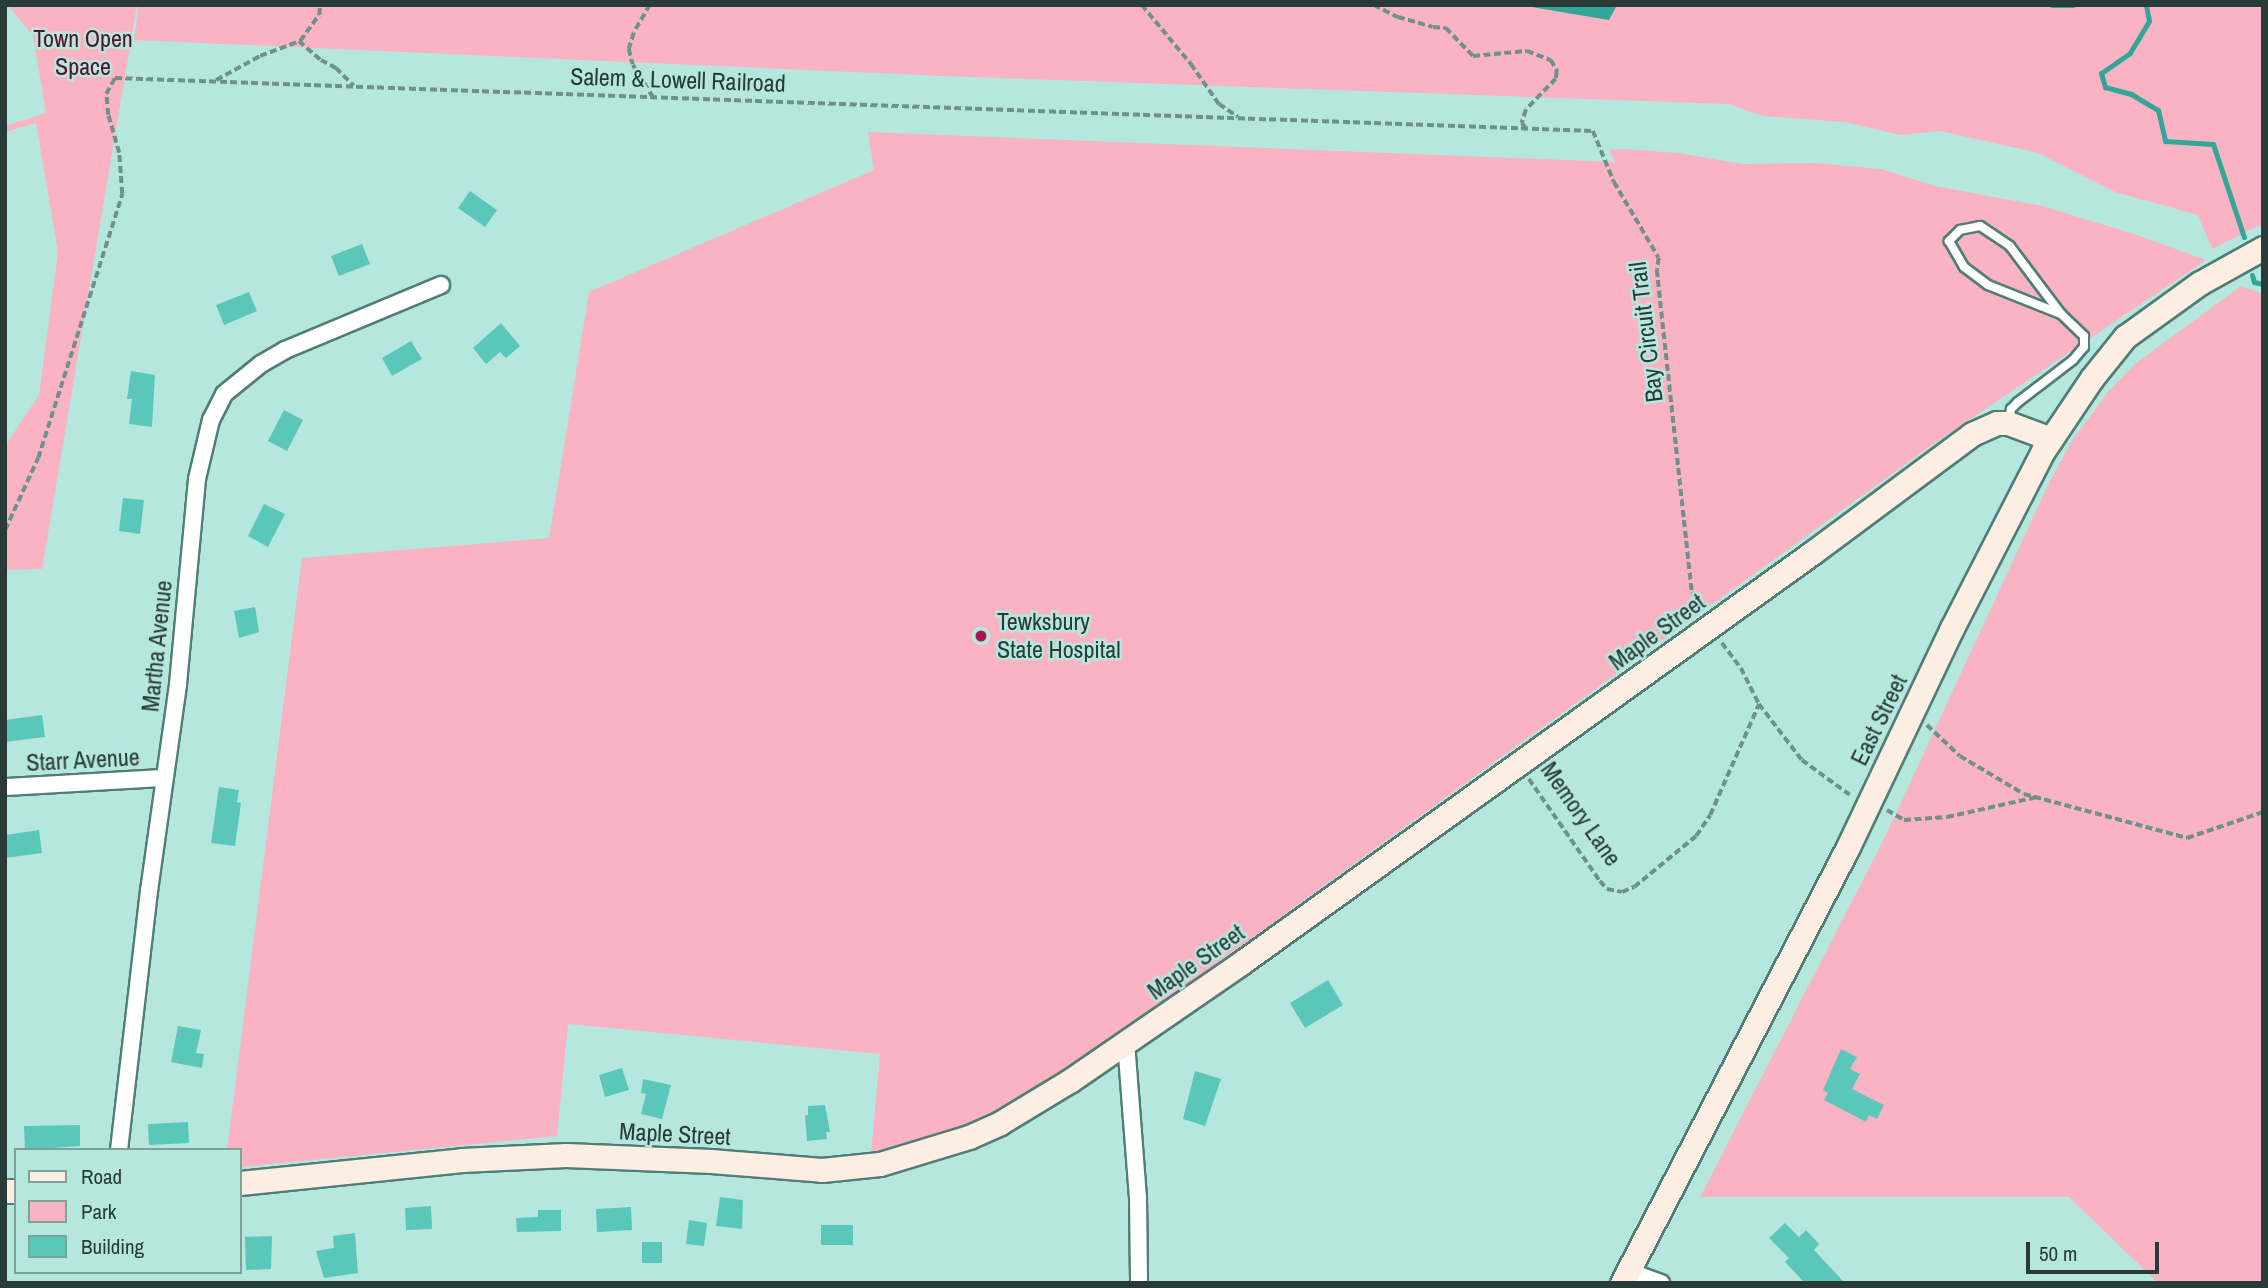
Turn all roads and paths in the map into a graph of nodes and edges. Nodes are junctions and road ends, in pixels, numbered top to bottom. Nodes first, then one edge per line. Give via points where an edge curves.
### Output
1 (320, 5) edge
2 (650, 5) edge
3 (1142, 5) edge
4 (1374, 5) edge
5 (299, 41) junction
6 (214, 81) junction
7 (354, 86) junction
8 (653, 97) junction
9 (1240, 118) junction
10 (1526, 128) junction
11 (2263, 248) edge
12 (441, 285) dead end
13 (2061, 314) junction
14 (2008, 423) junction
15 (2051, 439) junction
16 (5, 530) edge
17 (1710, 626) junction
18 (1759, 705) junction
19 (1912, 712) junction
20 (1517, 762) junction
21 (163, 778) junction
22 (5, 787) edge
23 (2037, 797) junction
24 (1868, 803) junction
25 (2263, 812) edge
26 (1126, 1042) junction
27 (119, 1148) edge
28 (242, 1183) edge
29 (1625, 1277) edge
30 (1139, 1283) edge
31 (1661, 1283) edge

1 - 5 path via 319,15
2 - 8 path via 629,49
3 - 9 path via 1219,104
4 - 10 path via 1398,17 1446,28 1473,56 1527,51 1551,60 1556,79 1526,110 1522,122
5 - 6 path via 260,55
5 - 7 path
6 - 7 path, Salem & Lowell Railroad
6 - 16 path, Salem & Lowell Railroad via 115,78 106,94 119,153 122,194 38,458
7 - 8 path, Salem & Lowell Railroad
8 - 9 path, Salem & Lowell Railroad
9 - 10 path, Bay Circuit Trail
10 - 17 path, Bay Circuit Trail via 1593,131 1614,182 1659,258 1692,592
11 - 15 street, East Street via 2200,283 2125,337
12 - 21 street, Martha Avenue via 285,351 235,383 217,406 197,479 178,684
13 - 13 lane via 1988,285 1965,267 1950,241 1960,230 1980,226 2010,246
13 - 14 lane via 2084,336 2084,347 2058,375 2018,402
14 - 15 street
14 - 17 street, Maple Street via 1972,434
15 - 19 street, East Street
17 - 18 path, Bay Circuit Trail via 1741,668
17 - 20 street, Maple Street
18 - 20 path, Memory Lane via 1710,815 1696,836 1622,892 1606,888 1600,881
18 - 24 path, Bay Circuit Trail via 1802,760
19 - 23 path, Bay Circuit Trail via 1960,756
19 - 24 street, East Street
20 - 26 street, Maple Street
21 - 22 street, Starr Avenue
21 - 27 street, Martha Avenue
23 - 24 path, Bay Circuit Trail via 1947,817 1909,820
23 - 25 path, Bay Circuit Trail via 2187,838
24 - 29 street, East Street
26 - 28 street, Maple Street via 1000,1123 939,1148 880,1164 822,1170 566,1156 438,1161
26 - 30 street via 1138,1197
29 - 31 street

